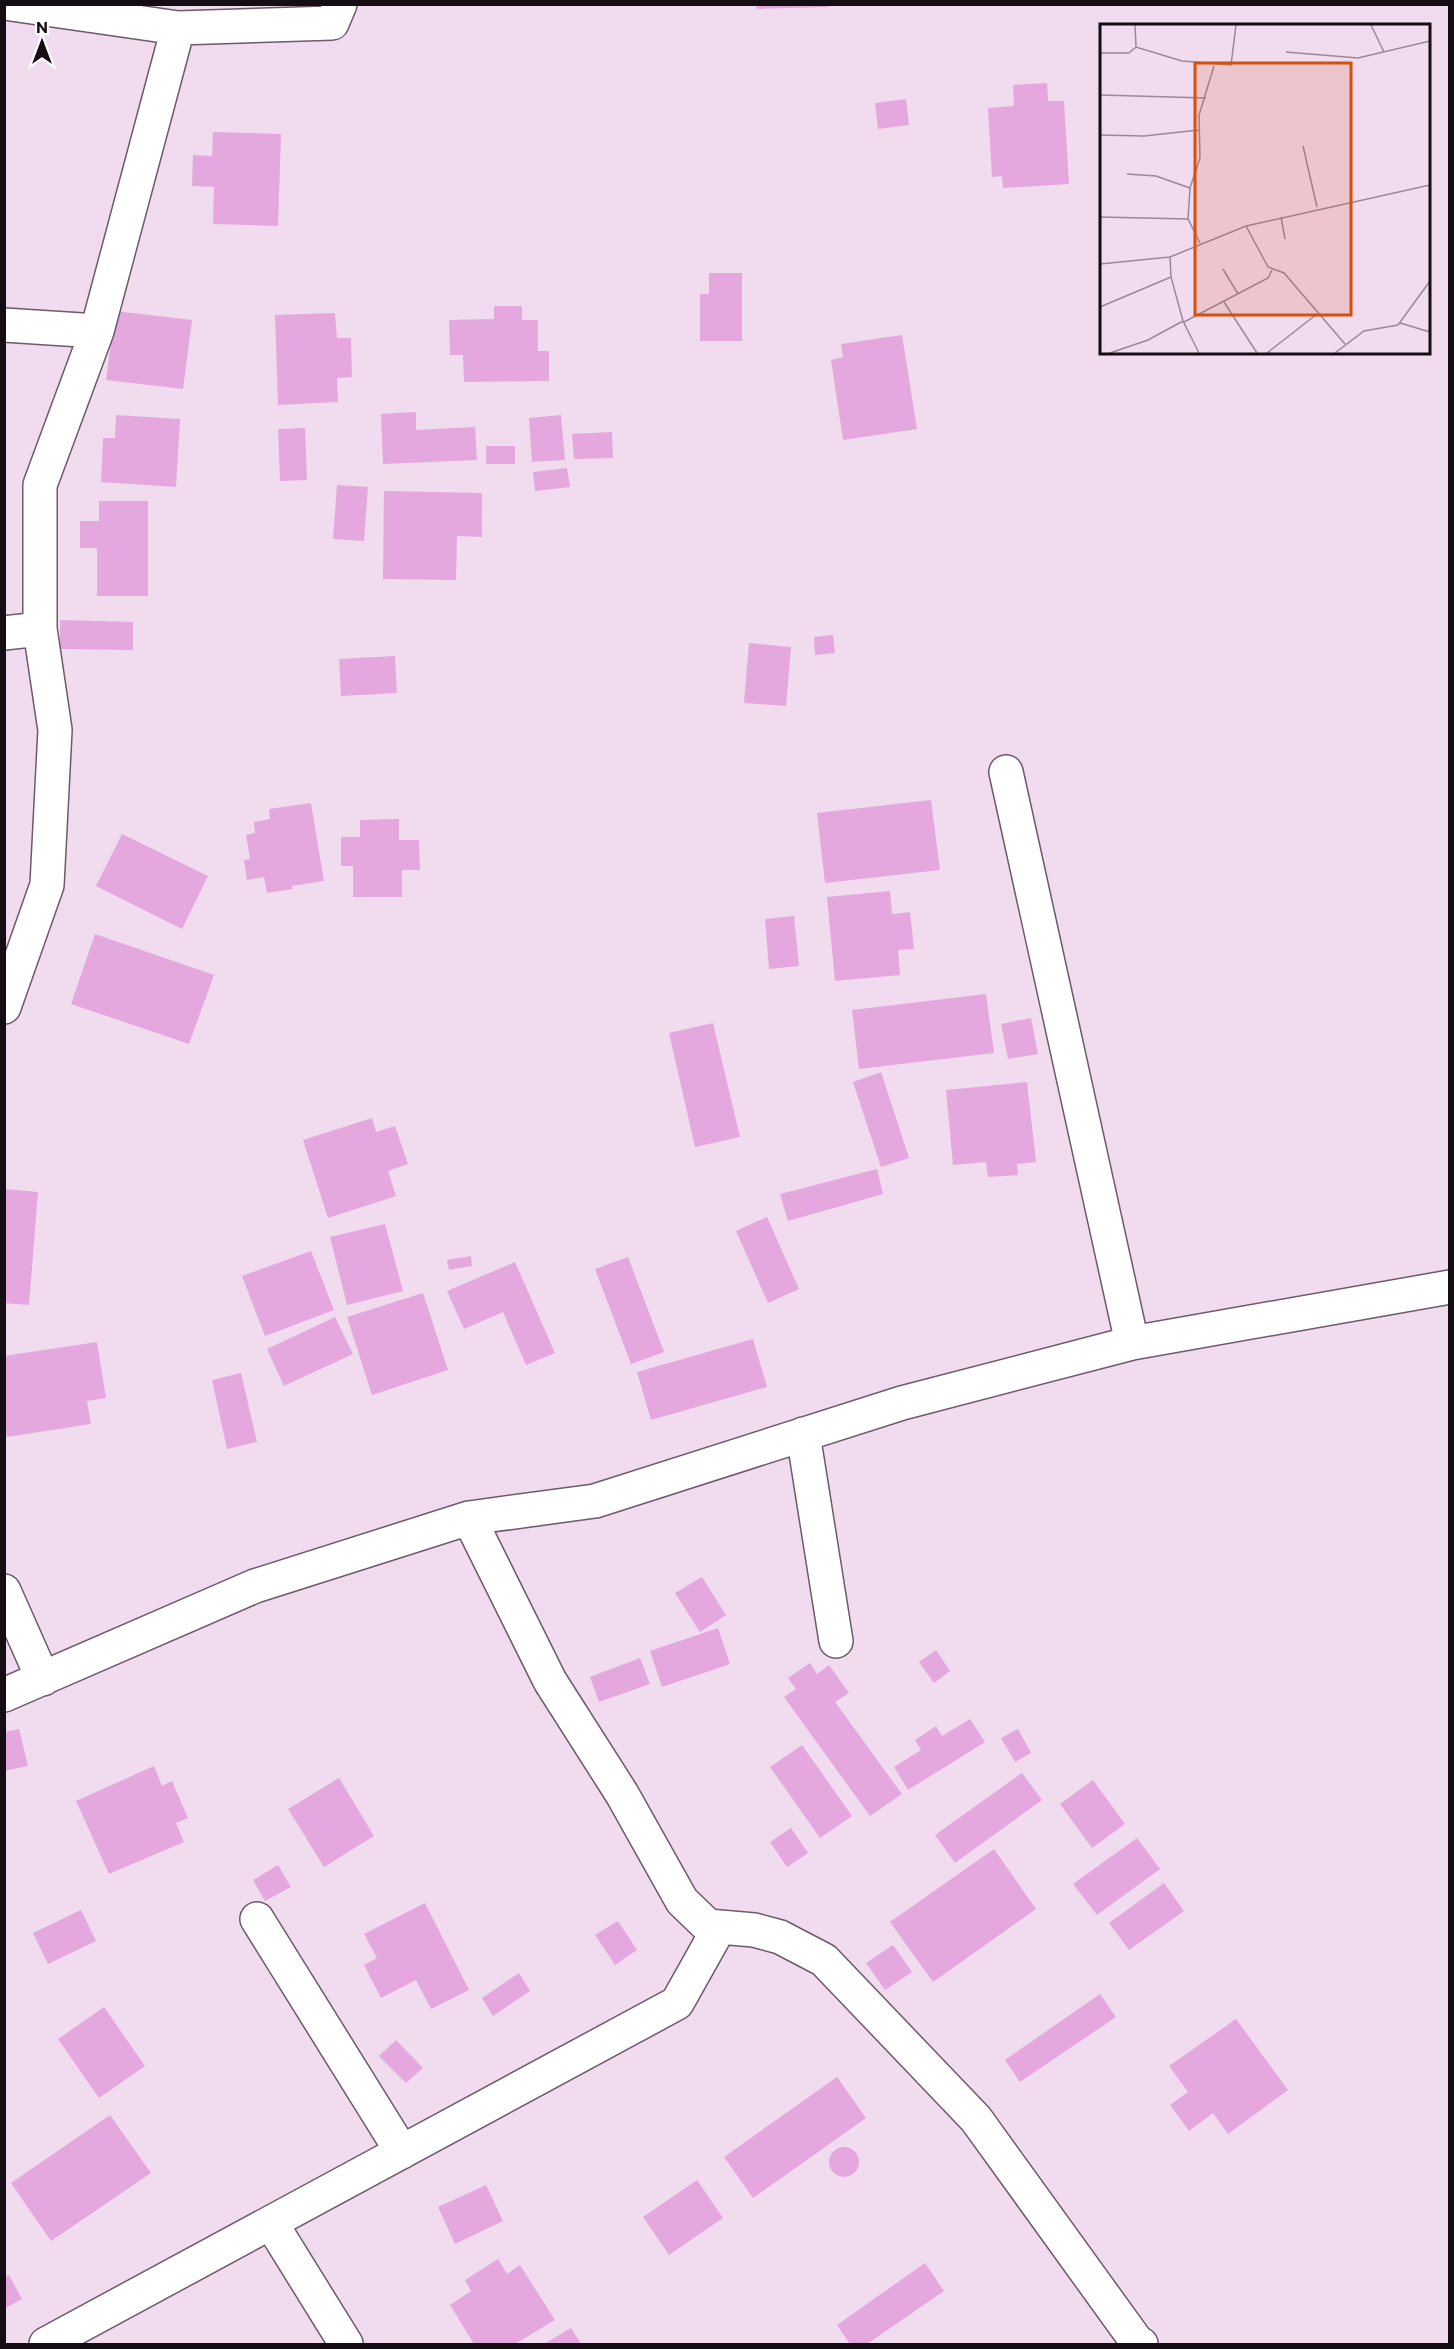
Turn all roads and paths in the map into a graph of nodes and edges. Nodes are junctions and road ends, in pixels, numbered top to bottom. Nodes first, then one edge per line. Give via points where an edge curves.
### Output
1 (11, 4) edge
2 (340, 4) edge
3 (178, 28) junction
4 (4, 325) edge
5 (97, 331) junction
6 (40, 629) junction
7 (4, 633) edge
8 (1006, 772) dead end
9 (4, 1006) edge
10 (1449, 1287) edge
11 (1132, 1343) junction
12 (803, 1434) junction
13 (469, 1518) junction
14 (4, 1591) edge
15 (836, 1641) dead end
16 (43, 1679) junction
17 (4, 1695) edge
18 (257, 1919) dead end
19 (719, 1928) junction
20 (402, 2152) junction
21 (271, 2223) junction
22 (46, 2344) edge
23 (346, 2344) edge
24 (1137, 2344) edge

1 - 3 street
2 - 3 street via 332,23
3 - 5 street
4 - 5 street
5 - 6 street via 40,484
6 - 7 street
6 - 9 street via 55,730 47,885
8 - 11 street
10 - 11 street
11 - 12 street via 902,1403
12 - 13 street via 595,1501
12 - 15 street
13 - 16 street via 255,1586
13 - 19 street via 550,1681 622,1794 682,1901 708,1926
14 - 16 street
16 - 17 street
18 - 20 street
19 - 20 street via 677,2003
19 - 24 street via 754,1930 780,1937 824,1960 976,2119
20 - 21 street
21 - 22 street
21 - 23 street

